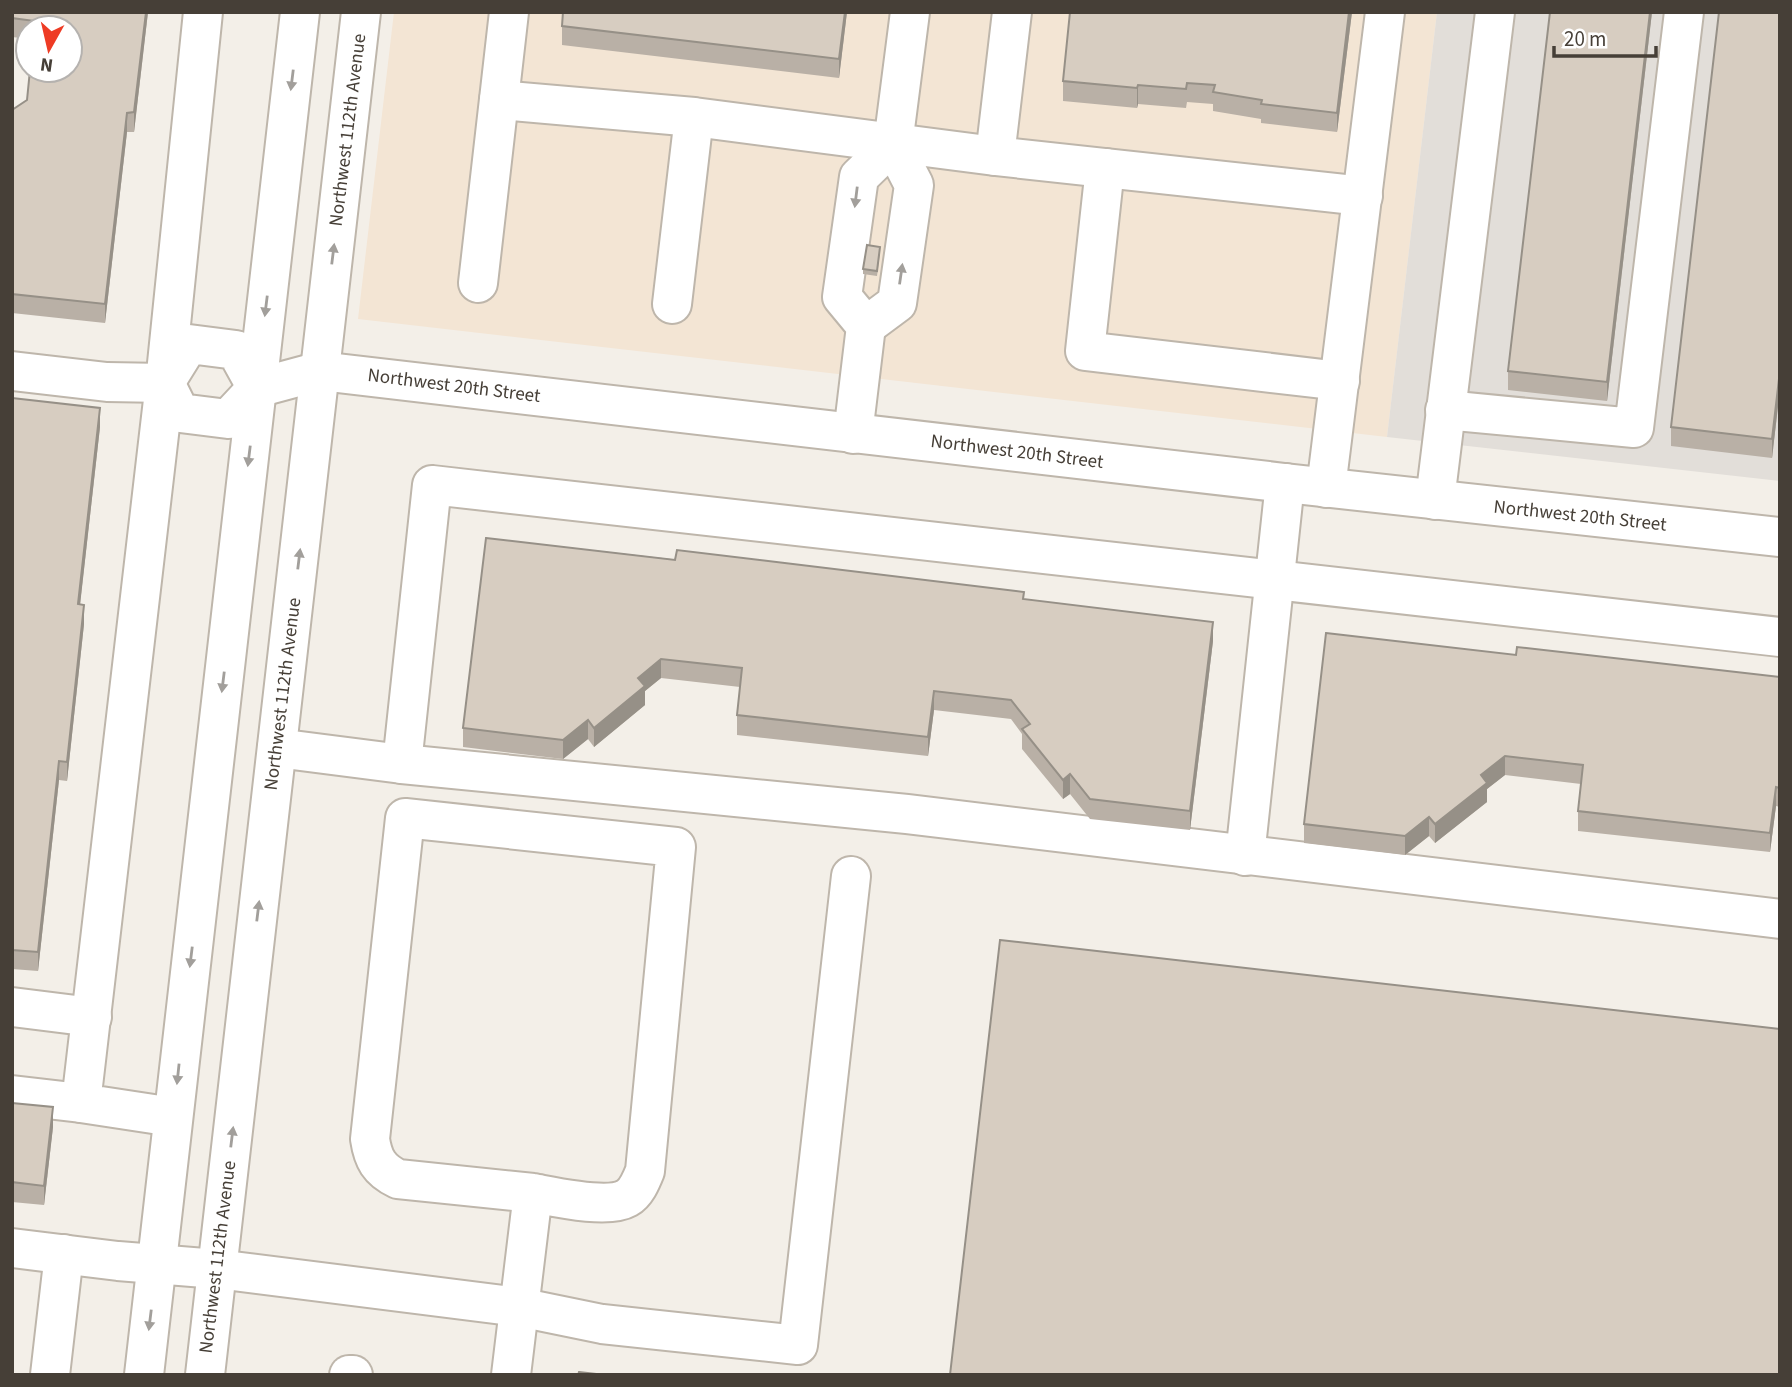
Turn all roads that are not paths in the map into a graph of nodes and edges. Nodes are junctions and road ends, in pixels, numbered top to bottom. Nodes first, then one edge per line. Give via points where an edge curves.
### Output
1 (203, 12) edge
2 (300, 12) edge
3 (361, 12) edge
4 (509, 12) edge
5 (909, 12) edge
6 (1012, 12) edge
7 (1385, 12) edge
8 (1494, 12) edge
9 (1684, 12) edge
10 (499, 100) junction
11 (694, 117) junction
12 (894, 144) junction
13 (995, 156) junction
14 (1105, 168) junction
15 (1363, 196) junction
16 (478, 283) dead end
17 (671, 304) dead end
18 (866, 326) junction
19 (12, 371) edge
20 (320, 371) junction
21 (1340, 381) junction
22 (165, 383) junction
23 (257, 388) junction
24 (1445, 410) junction
25 (853, 433) junction
26 (1285, 483) junction
27 (1326, 488) junction
28 (1435, 500) junction
29 (1780, 537) edge
30 (1276, 580) junction
31 (1780, 637) edge
32 (277, 748) junction
33 (402, 764) junction
34 (1245, 856) junction
35 (851, 876) dead end
36 (1780, 919) edge
37 (12, 1007) edge
38 (92, 1017) junction
39 (12, 1095) edge
40 (81, 1103) junction
41 (173, 1117) junction
42 (533, 1193) junction
43 (12, 1248) edge
44 (64, 1254) junction
45 (157, 1264) junction
46 (217, 1269) junction
47 (519, 1307) junction
48 (50, 1375) edge
49 (144, 1375) edge
50 (205, 1375) edge
51 (511, 1375) edge

1 - 22 street
2 -> 23 street
20 -> 3 street, Northwest 112th Avenue
4 - 10 street
5 - 12 street
6 - 13 street
7 - 15 street
8 - 24 street
9 - 24 street via 1634,428
10 - 11 street
10 - 16 street
11 - 12 street
11 - 17 street
12 - 13 street
18 -> 12 street via 897,303 914,185
12 -> 18 street via 859,177 842,297
13 - 14 street
14 - 15 street
14 - 21 street via 1085,351
15 - 21 street
18 - 25 street
19 - 22 street via 107,382
20 - 23 street, Northwest 20th Street
20 - 25 street, Northwest 20th Street
32 -> 20 street, Northwest 112th Avenue
21 - 27 street
22 - 23 street via 180,413 228,419
22 - 23 street via 189,344 236,350
22 - 38 street
23 -> 41 street
24 - 28 street
25 - 26 street, Northwest 20th Street
26 - 27 street, Northwest 20th Street
26 - 30 street
27 - 28 street, Northwest 20th Street
28 - 29 street, Northwest 20th Street
30 - 31 street
30 - 33 street via 432,485
30 - 34 street
32 - 33 street
46 -> 32 street, Northwest 112th Avenue
33 - 34 street via 907,814
34 - 36 street
35 - 47 street via 797,1345 602,1324
37 - 38 street
38 - 40 street
39 - 40 street
40 - 41 street
41 - 45 street
42 - 42 street via 398,1179 378,1166 373,1155 370,1139 405,817 676,846 645,1171 628,1198 613,1204
42 - 47 street
43 - 44 street
44 - 45 street
44 - 48 street
45 - 46 street
45 -> 49 street
46 - 47 street
46 - 50 street, Northwest 112th Avenue
47 - 51 street

